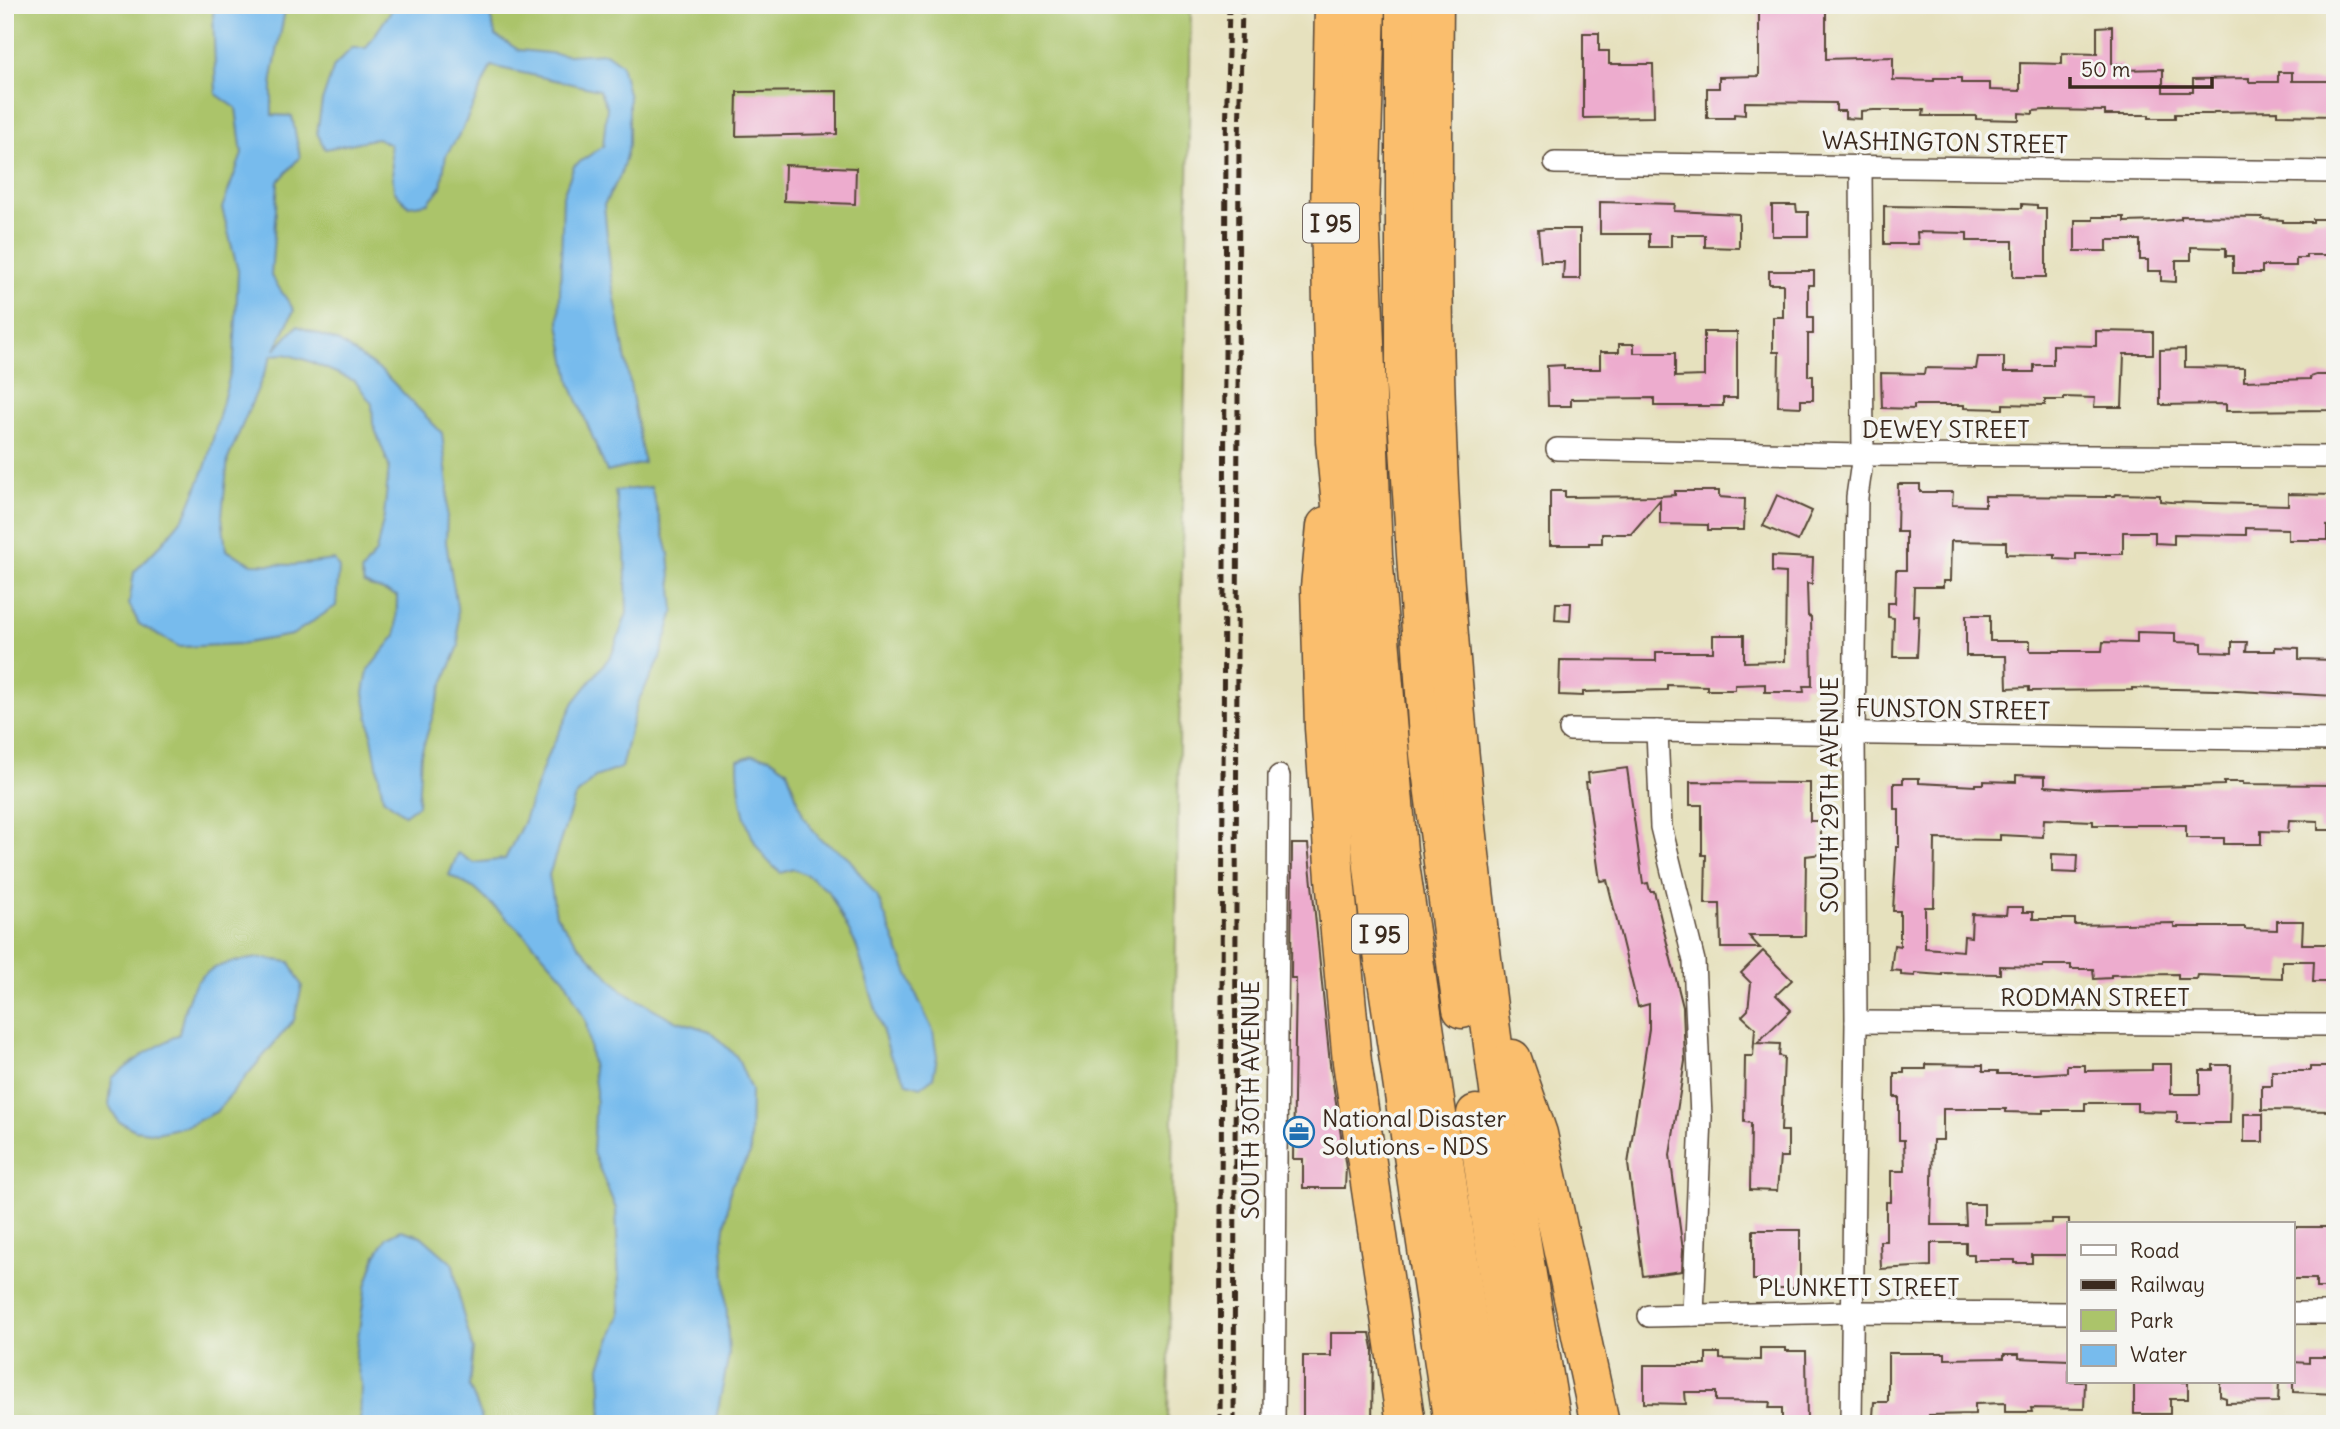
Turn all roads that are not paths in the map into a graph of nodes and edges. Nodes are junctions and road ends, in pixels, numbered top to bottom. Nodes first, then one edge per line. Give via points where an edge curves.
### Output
1 (1334, 5) edge
2 (1366, 5) edge
3 (1405, 5) edge
4 (1434, 5) edge
5 (1555, 163) dead end
6 (1861, 168) junction
7 (2335, 172) edge
8 (1335, 441) junction
9 (1557, 449) dead end
10 (1863, 455) junction
11 (2335, 457) edge
12 (1570, 730) dead end
13 (1657, 731) junction
14 (1854, 734) junction
15 (2335, 740) edge
16 (1279, 776) dead end
17 (1485, 977) junction
18 (1856, 1022) junction
19 (2335, 1025) edge
20 (1853, 1312) junction
21 (2067, 1313) edge
22 (2294, 1313) edge
23 (2335, 1313) edge
24 (1693, 1315) junction
25 (1649, 1316) dead end
26 (1275, 1424) edge
27 (1406, 1424) edge
28 (1453, 1424) edge
29 (1483, 1424) edge
30 (1520, 1424) edge
31 (1552, 1424) edge
32 (1600, 1424) edge
33 (1852, 1424) edge

1 - 8 highway, I 95 via 1330,214
2 - 29 highway via 1360,212 1374,568 1398,850
3 - 30 highway via 1405,386 1429,754
4 - 17 highway via 1431,207 1436,421 1457,727
5 - 6 street, WASHINGTON STREET
6 - 7 street, WASHINGTON STREET
6 - 10 street, SOUTH 29TH AVENUE
8 - 27 highway via 1320,587 1324,729 1352,1062
8 - 28 highway, I 95 via 1381,940
9 - 10 street, DEWEY STREET
10 - 11 street, DEWEY STREET
10 - 14 street, SOUTH 29TH AVENUE via 1857,497
12 - 13 street, FUNSTON STREET
13 - 14 street, FUNSTON STREET
13 - 24 street via 1661,827 1694,961 1701,1117
14 - 15 street, FUNSTON STREET
14 - 18 street, SOUTH 29TH AVENUE
16 - 26 street, SOUTH 30TH AVENUE
17 - 31 highway via 1506,1143
17 - 32 highway via 1538,1135
18 - 19 street, RODMAN STREET
18 - 20 street, SOUTH 29TH AVENUE
20 - 21 street, PLUNKETT STREET
20 - 24 street, PLUNKETT STREET
20 - 33 street, SOUTH 29TH AVENUE
22 - 23 street
24 - 25 street, PLUNKETT STREET

